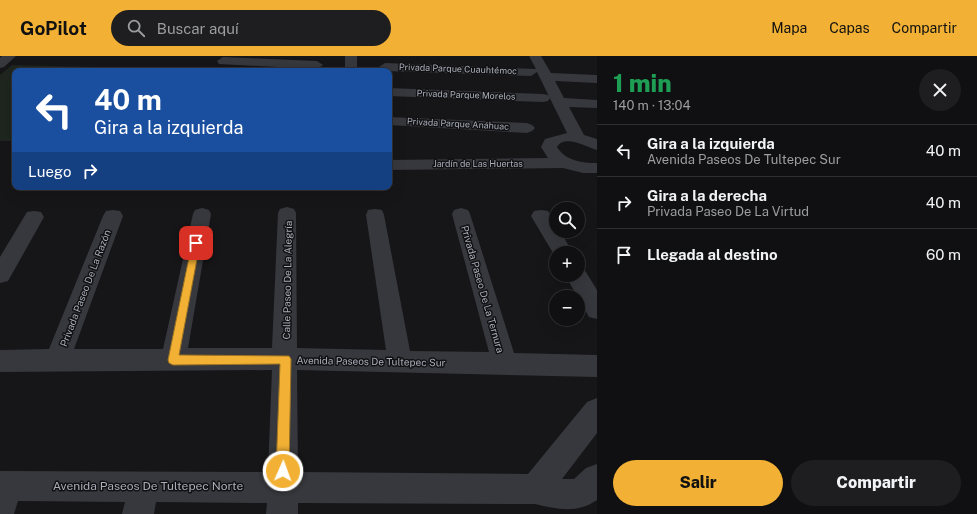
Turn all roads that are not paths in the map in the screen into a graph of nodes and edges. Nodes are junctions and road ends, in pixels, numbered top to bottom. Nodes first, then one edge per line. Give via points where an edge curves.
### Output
1 (10, 56) edge
2 (351, 56) edge
3 (523, 56) edge
4 (535, 56) edge
5 (222, 63) edge
6 (0, 64) edge
7 (317, 65) dead end
8 (385, 67) dead end
9 (350, 68) edge
10 (531, 72) junction
11 (546, 77) junction
12 (597, 79) edge
13 (392, 92) edge
14 (543, 98) junction
15 (559, 102) junction
16 (597, 104) edge
17 (392, 120) edge
18 (527, 128) dead end
19 (571, 138) junction
20 (597, 145) edge
21 (567, 163) junction
22 (392, 165) edge
23 (593, 168) edge
24 (597, 186) edge
25 (288, 213) dead end
26 (202, 214) dead end
27 (461, 214) dead end
28 (374, 215) dead end
29 (113, 216) dead end
30 (541, 216) dead end
31 (34, 217) dead end
32 (559, 246) edge
33 (0, 275) edge
34 (580, 282) edge
35 (597, 310) edge
36 (286, 359) junction
37 (173, 360) junction
38 (0, 361) edge
39 (57, 361) junction
40 (400, 362) junction
41 (505, 364) junction
42 (597, 366) edge
43 (597, 411) edge
44 (597, 479) edge
45 (535, 489) junction
46 (3, 493) edge
47 (141, 500) edge
48 (282, 500) edge

1 - 6 street
2 - 9 street
3 - 10 street
4 - 11 street
5 - 7 street
8 - 10 street, Privada Parque Cuauhtémoc
10 - 14 street
11 - 12 street
11 - 15 street
13 - 14 street, Privada Parque Morelos
14 - 19 street
15 - 16 street
15 - 19 street
17 - 18 street, Privada Parque Anáhuac
19 - 20 street
19 - 21 street via 551,142 550,147 558,158
21 - 22 street, Jardín de Las Huertas
21 - 23 street
23 - 24 street
25 - 36 street, Calle Paseo De La Alegría
26 - 37 street
27 - 41 street, Privada Paseo De La Ternura
28 - 40 street
29 - 39 street, Privada Paseo De La Razón
30 - 32 street
31 - 33 street
34 - 35 street
36 - 37 street, Avenida Paseos De Tultepec Sur
36 - 40 street, Avenida Paseos De Tultepec Sur
36 - 48 street, Calle Paseo De La Alegría
37 - 39 street, Avenida Paseos De Tultepec Sur
38 - 39 street, Avenida Paseos De Tultepec Sur
40 - 41 street, Avenida Paseos De Tultepec Sur
41 - 42 street, Avenida Paseos De Tultepec Sur
43 - 45 street
44 - 45 street, Avenida Paseos De Tultepec Norte via 589,489 575,496
45 - 48 street, Avenida Paseos De Tultepec Norte
46 - 47 street, Avenida Paseos De Tultepec Norte
47 - 48 street, Avenida Paseos De Tultepec Norte

